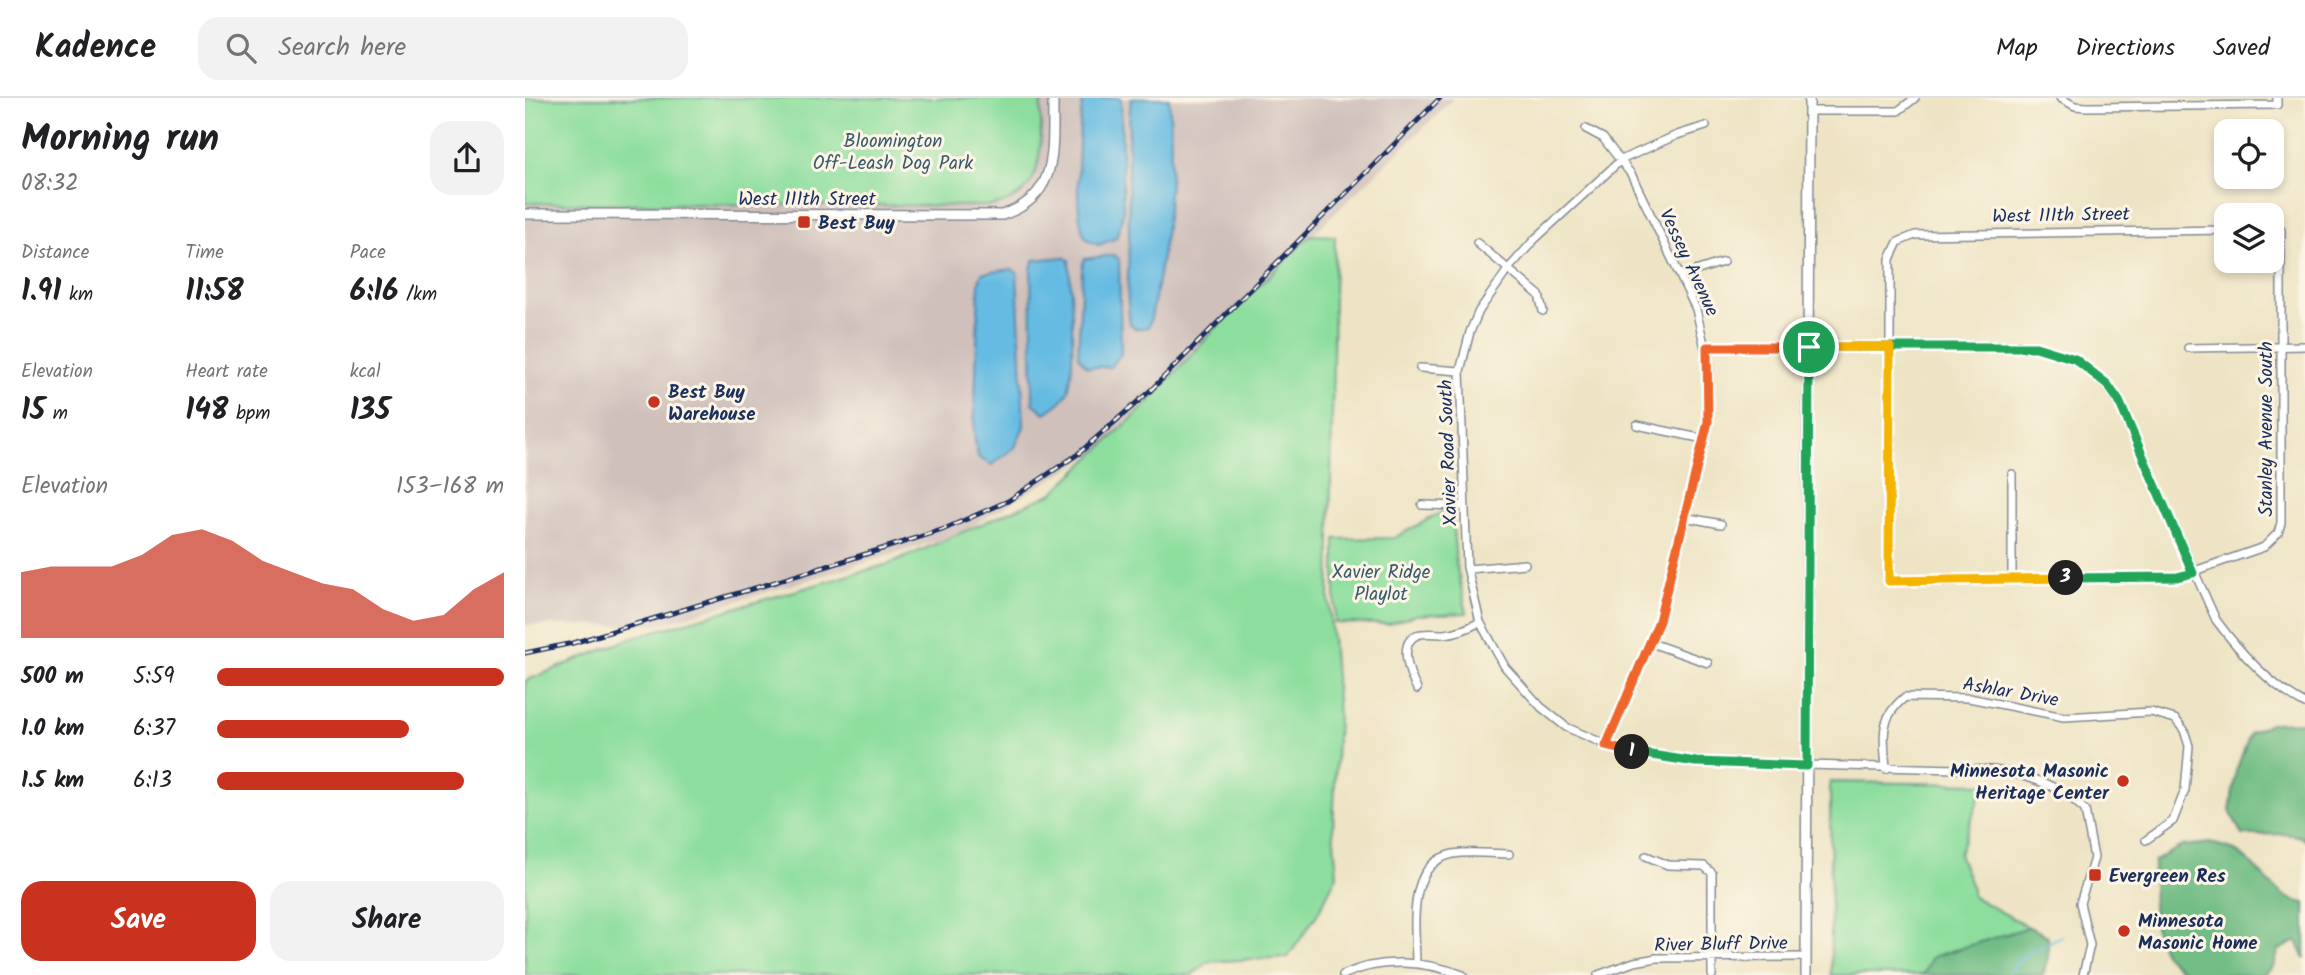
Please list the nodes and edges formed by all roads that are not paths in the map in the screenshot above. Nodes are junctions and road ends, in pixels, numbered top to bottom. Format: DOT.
graph roads {
  1 [pos="1053,98"];
  2 [pos="1809,98"];
  3 [pos="1915,98"];
  4 [pos="2060,98"];
  5 [pos="2277,98"];
  6 [pos="1809,111"];
  7 [pos="1706,126"];
  8 [pos="1585,128"];
  9 [pos="1621,160"];
  10 [pos="525,214"];
  11 [pos="2214,230"];
  12 [pos="1477,243"];
  13 [pos="1723,262"];
  14 [pos="1509,268"];
  15 [pos="2281,273"];
  16 [pos="1681,276"];
  17 [pos="1542,311"];
  18 [pos="2281,346"];
  19 [pos="2305,346"];
  20 [pos="1707,347"];
  21 [pos="1809,347"];
  22 [pos="1890,347"];
  23 [pos="2188,348"];
  24 [pos="1420,368"];
  25 [pos="1460,371"];
  26 [pos="1637,425"];
  27 [pos="1703,439"];
  28 [pos="2012,474"];
  29 [pos="1422,505"];
  30 [pos="1464,506"];
  31 [pos="1684,517"];
  32 [pos="1721,524"];
  33 [pos="1525,564"];
  34 [pos="1468,569"];
  35 [pos="2193,573"];
  36 [pos="2012,579"];
  37 [pos="1480,622"];
  38 [pos="1651,643"];
  39 [pos="1708,663"];
  40 [pos="1417,689"];
  41 [pos="2305,704"];
  42 [pos="1606,746"];
  43 [pos="1807,766"];
  44 [pos="1886,769"];
  45 [pos="2146,840"];
  46 [pos="1509,854"];
  47 [pos="1646,856"];
  48 [pos="1712,957"];
  49 [pos="1806,957"];
  50 [pos="1416,964"];
  51 [pos="1343,975"];
  52 [pos="1464,975"];
  53 [pos="1598,975"];
  54 [pos="1712,975"];
  55 [pos="1806,975"];
  56 [pos="2083,975"];
  1 -- 10 [label="street, West 111th Street"];
  2 -- 6 [label="street"];
  3 -- 6 [label="street"];
  4 -- 5 [label="street"];
  6 -- 21 [label="street"];
  7 -- 9 [label="street"];
  8 -- 9 [label="street, Vessey Avenue"];
  9 -- 14 [label="street, Xavier Road South"];
  9 -- 16 [label="street, Vessey Avenue"];
  11 -- 22 [label="street, West 111th Street"];
  12 -- 14 [label="street"];
  13 -- 16 [label="street"];
  14 -- 17 [label="street"];
  14 -- 25 [label="street, Xavier Road South"];
  15 -- 18 [label="street, Stanley Avenue South"];
  16 -- 20 [label="street, Vessey Avenue"];
  18 -- 19 [label="street"];
  18 -- 23 [label="street"];
  18 -- 35 [label="street, Stanley Avenue South"];
  20 -- 21 [label="street"];
  20 -- 27 [label="street, Vessey Avenue"];
  21 -- 22 [label="street"];
  21 -- 43 [label="street"];
  22 -- 35 [label="street"];
  22 -- 36 [label="street, Stanley Avenue South"];
  24 -- 25 [label="street"];
  25 -- 30 [label="street, Xavier Road South"];
  26 -- 27 [label="street"];
  27 -- 31 [label="street, Vessey Avenue"];
  28 -- 36 [label="street"];
  29 -- 30 [label="street"];
  30 -- 34 [label="street, Xavier Road South"];
  31 -- 32 [label="street"];
  31 -- 38 [label="street, Vessey Avenue"];
  33 -- 34 [label="street"];
  34 -- 37 [label="street, Xavier Road South"];
  35 -- 36 [label="street, Stanley Avenue South"];
  35 -- 41 [label="street"];
  37 -- 40 [label="street"];
  37 -- 42 [label="street, Xavier Road South"];
  38 -- 39 [label="street"];
  38 -- 42 [label="street, Vessey Avenue"];
  42 -- 43 [label="street, Xavier Road South"];
  43 -- 44 [label="street, Xavier Road South"];
  43 -- 49 [label="street"];
  44 -- 45 [label="street, Ashlar Drive"];
  44 -- 56 [label="street, Xavier Road South"];
  46 -- 50 [label="street"];
  47 -- 48 [label="street"];
  48 -- 49 [label="street, River Bluff Drive"];
  48 -- 53 [label="street, River Bluff Drive"];
  48 -- 54 [label="street"];
  49 -- 55 [label="street"];
  50 -- 51 [label="street"];
  50 -- 52 [label="street"];
}
